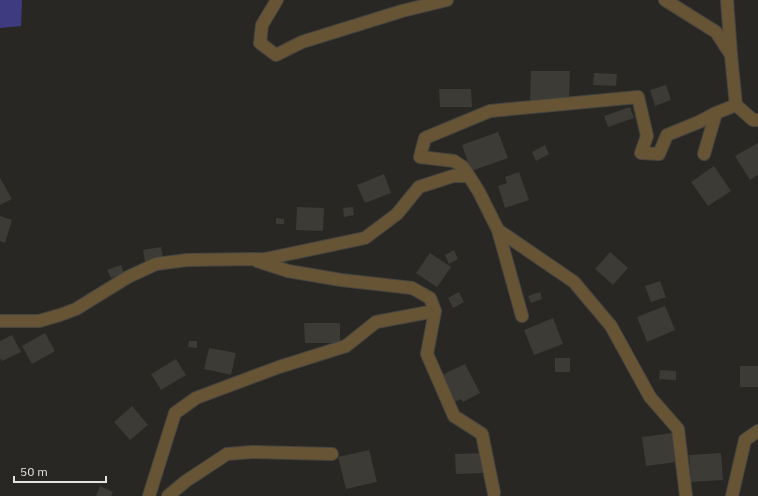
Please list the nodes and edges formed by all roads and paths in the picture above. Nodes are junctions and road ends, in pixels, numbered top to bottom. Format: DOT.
graph roads {
  1 [pos="277,0"];
  2 [pos="447,0"];
  3 [pos="665,0"];
  4 [pos="727,0"];
  5 [pos="731,55"];
  6 [pos="736,105"];
  7 [pos="716,113"];
  8 [pos="758,120"];
  9 [pos="704,154"];
  10 [pos="469,176"];
  11 [pos="498,230"];
  12 [pos="248,259"];
  13 [pos="435,311"];
  14 [pos="522,316"];
  15 [pos="0,321"];
  16 [pos="758,431"];
  17 [pos="332,454"];
  18 [pos="494,493"];
  19 [pos="149,496"];
  20 [pos="168,496"];
  21 [pos="686,496"];
  22 [pos="732,496"];
  1 -- 2 [label="street"];
  3 -- 5 [label="street"];
  4 -- 5 [label="street"];
  5 -- 6 [label="street"];
  6 -- 7 [label="street"];
  6 -- 8 [label="street"];
  7 -- 9 [label="street"];
  7 -- 10 [label="street"];
  10 -- 11 [label="street"];
  10 -- 12 [label="street"];
  11 -- 14 [label="street"];
  11 -- 21 [label="street"];
  12 -- 13 [label="street"];
  12 -- 15 [label="street"];
  13 -- 18 [label="street"];
  13 -- 19 [label="street"];
  16 -- 22 [label="street"];
  17 -- 20 [label="street"];
}
